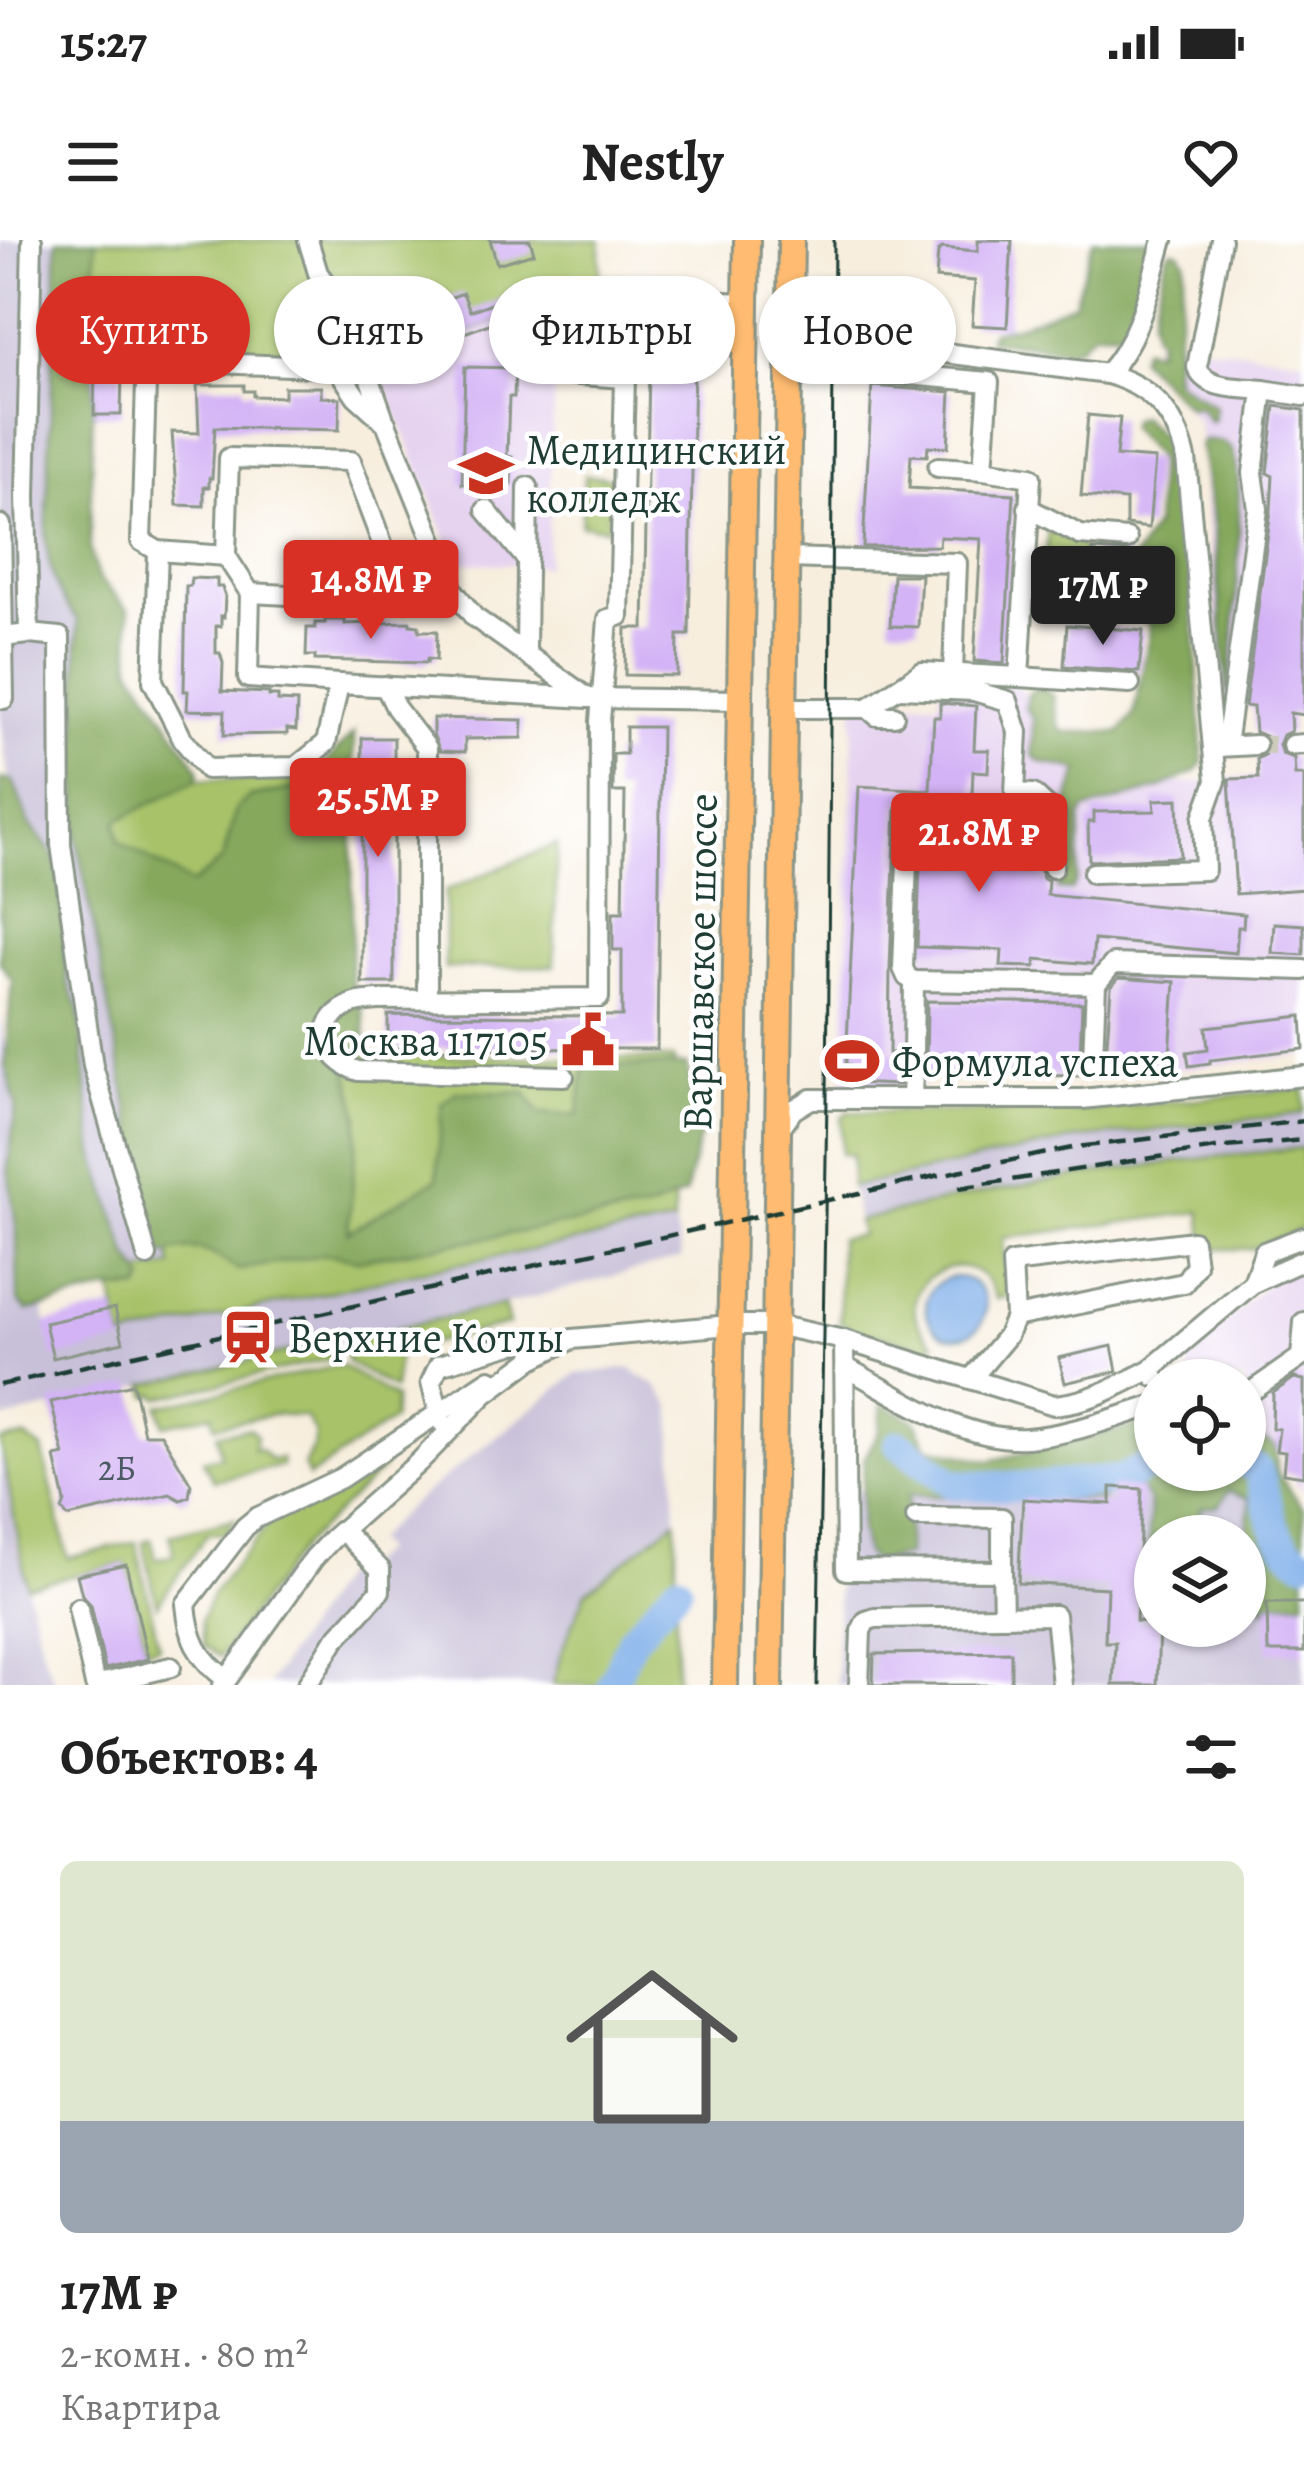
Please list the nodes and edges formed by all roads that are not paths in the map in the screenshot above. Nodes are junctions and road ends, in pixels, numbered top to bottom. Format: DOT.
graph roads {
  1 [pos="32,240"];
  2 [pos="308,240"];
  3 [pos="747,240"];
  4 [pos="790,240"];
  5 [pos="1163,240"];
  6 [pos="1221,240"];
  7 [pos="790,276"];
  8 [pos="747,302"];
  9 [pos="956,356"];
  10 [pos="1107,374"];
  11 [pos="956,379"];
  12 [pos="789,384"];
  13 [pos="1264,390"];
  14 [pos="1304,396"];
  15 [pos="386,422"];
  16 [pos="938,467"];
  17 [pos="983,470"];
  18 [pos="528,487"];
  19 [pos="1028,508"];
  20 [pos="486,510"];
  21 [pos="2,525"];
  22 [pos="1127,539"];
  23 [pos="158,551"];
  24 [pos="226,556"];
  25 [pos="786,558"];
  26 [pos="527,560"];
  27 [pos="453,590"];
  28 [pos="250,593"];
  29 [pos="433,598"];
  30 [pos="29,634"];
  31 [pos="2,637"];
  32 [pos="526,650"];
  33 [pos="953,673"];
  34 [pos="1019,677"];
  35 [pos="339,684"];
  36 [pos="1130,684"];
  37 [pos="385,686"];
  38 [pos="896,688"];
  39 [pos="596,698"];
  40 [pos="4,699"];
  41 [pos="742,700"];
  42 [pos="784,707"];
  43 [pos="868,708"];
  44 [pos="894,716"];
  45 [pos="1256,745"];
  46 [pos="1220,747"];
  47 [pos="909,808"];
  48 [pos="1053,868"];
  49 [pos="1093,873"];
  50 [pos="1304,970"];
  51 [pos="914,981"];
  52 [pos="1096,984"];
  53 [pos="427,998"];
  54 [pos="1093,1059"];
  55 [pos="779,1066"];
  56 [pos="564,1076"];
  57 [pos="1304,1076"];
  58 [pos="811,1099"];
  59 [pos="912,1099"];
  60 [pos="778,1131"];
  61 [pos="1304,1237"];
  62 [pos="147,1256"];
  63 [pos="1304,1260"];
  64 [pos="1253,1283"];
  65 [pos="1016,1317"];
  66 [pos="1304,1322"];
  67 [pos="730,1325"];
  68 [pos="775,1325"];
  69 [pos="572,1339"];
  70 [pos="844,1340"];
  71 [pos="1303,1357"];
  72 [pos="1169,1359"];
  73 [pos="844,1366"];
  74 [pos="511,1374"];
  75 [pos="971,1378"];
  76 [pos="1134,1382"];
  77 [pos="1266,1382"];
  78 [pos="1134,1412"];
  79 [pos="438,1413"];
  80 [pos="445,1437"];
  81 [pos="916,1517"];
  82 [pos="342,1530"];
  83 [pos="1002,1571"];
  84 [pos="78,1608"];
  85 [pos="1004,1616"];
  86 [pos="200,1658"];
  87 [pos="171,1667"];
  88 [pos="225,1682"];
  89 [pos="96,1685"];
  90 [pos="157,1685"];
  91 [pos="307,1685"];
  92 [pos="725,1685"];
  93 [pos="770,1685"];
  94 [pos="859,1685"];
  95 [pos="1062,1685"];
  1 -- 30 [label="street"];
  2 -- 15 [label="street"];
  3 -- 8 [label="main road, Варшавское шоссе"];
  4 -- 7 [label="main road, Варшавское шоссе"];
  5 -- 10 [label="street"];
  6 -- 13 [label="street"];
  8 -- 39 [label="street"];
  8 -- 41 [label="main road, Варшавское шоссе"];
  9 -- 10 [label="street"];
  10 -- 46 [label="street"];
  11 -- 17 [label="street"];
  12 -- 25 [label="main road, Варшавское шоссе"];
  13 -- 14 [label="street"];
  13 -- 46 [label="street"];
  15 -- 23 [label="street"];
  15 -- 27 [label="street"];
  16 -- 17 [label="street"];
  17 -- 19 [label="street"];
  18 -- 26 [label="street"];
  19 -- 22 [label="street"];
  19 -- 34 [label="street"];
  20 -- 26 [label="street"];
  21 -- 31 [label="street"];
  23 -- 24 [label="street"];
  23 -- 35 [label="street"];
  24 -- 28 [label="street"];
  24 -- 28 [label="street"];
  25 -- 33 [label="street"];
  25 -- 42 [label="main road, Варшавское шоссе"];
  26 -- 32 [label="street"];
  27 -- 29 [label="street"];
  27 -- 32 [label="street"];
  28 -- 35 [label="street"];
  30 -- 31 [label="street"];
  30 -- 62 [label="street"];
  31 -- 40 [label="street"];
  32 -- 39 [label="street"];
  33 -- 34 [label="street"];
  33 -- 38 [label="street"];
  34 -- 36 [label="street"];
  35 -- 37 [label="street"];
  37 -- 39 [label="street"];
  37 -- 53 [label="street"];
  38 -- 43 [label="street"];
  38 -- 48 [label="street"];
  39 -- 41 [label="street"];
  39 -- 53 [label="street"];
  41 -- 67 [label="main road, Варшавское шоссе"];
  42 -- 43 [label="street"];
  42 -- 55 [label="main road, Варшавское шоссе"];
  43 -- 44 [label="street"];
  45 -- 46 [label="street"];
  46 -- 49 [label="street"];
  47 -- 51 [label="street"];
  50 -- 52 [label="street"];
  51 -- 52 [label="street"];
  51 -- 59 [label="street"];
  52 -- 54 [label="street"];
  53 -- 56 [label="street"];
  55 -- 58 [label="street"];
  55 -- 60 [label="main road, Варшавское шоссе"];
  57 -- 59 [label="street"];
  58 -- 59 [label="street"];
  58 -- 60 [label="street"];
  60 -- 68 [label="main road, Варшавское шоссе"];
  61 -- 64 [label="street"];
  63 -- 64 [label="street"];
  64 -- 72 [label="street"];
  65 -- 65 [label="street"];
  65 -- 75 [label="street"];
  66 -- 71 [label="street"];
  67 -- 68 [label="street"];
  67 -- 69 [label="street"];
  67 -- 92 [label="main road, Варшавское шоссе"];
  68 -- 70 [label="street"];
  68 -- 93 [label="main road, Варшавское шоссе"];
  69 -- 74 [label="street"];
  69 -- 79 [label="street"];
  70 -- 73 [label="street"];
  70 -- 75 [label="street"];
  71 -- 77 [label="street"];
  73 -- 78 [label="street"];
  73 -- 83 [label="street"];
  74 -- 79 [label="street"];
  74 -- 80 [label="street"];
  75 -- 76 [label="street"];
  79 -- 80 [label="street"];
  79 -- 86 [label="street"];
  80 -- 82 [label="street"];
  81 -- 83 [label="street"];
  82 -- 88 [label="street"];
  82 -- 91 [label="street"];
  83 -- 85 [label="street"];
  84 -- 89 [label="street"];
  85 -- 94 [label="street"];
  85 -- 95 [label="street"];
  86 -- 87 [label="street"];
  86 -- 88 [label="street"];
  87 -- 89 [label="street"];
  87 -- 90 [label="street"];
}
